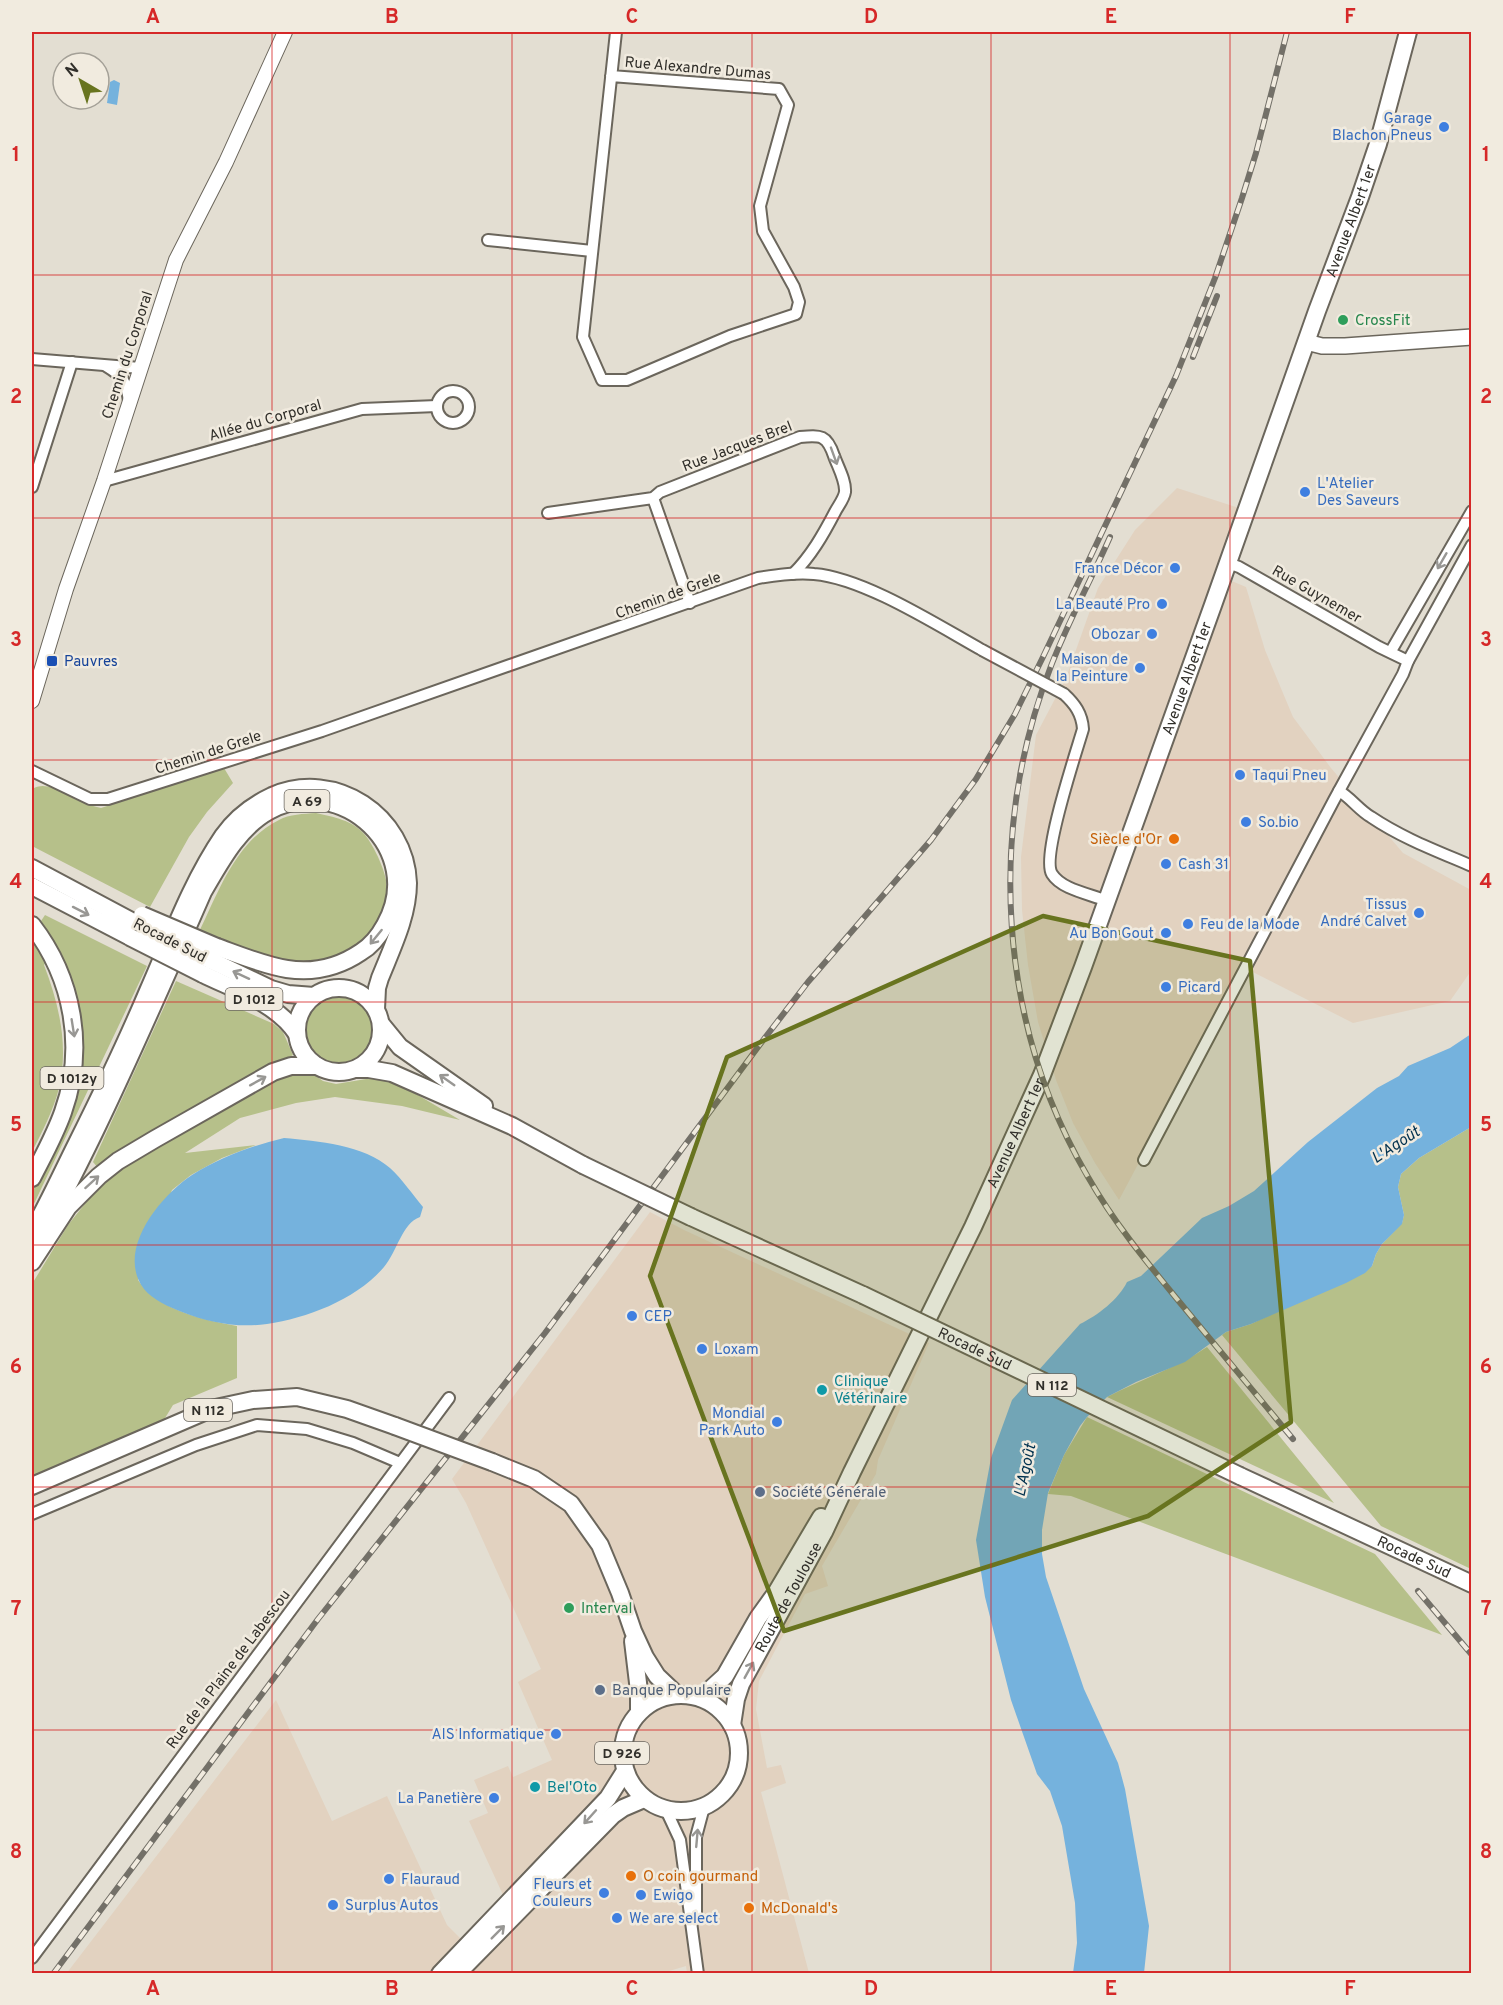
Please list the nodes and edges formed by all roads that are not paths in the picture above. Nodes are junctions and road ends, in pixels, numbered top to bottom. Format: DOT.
graph roads {
  1 [pos="285,32"];
  2 [pos="616,32"];
  3 [pos="1408,32"];
  4 [pos="611,76"];
  5 [pos="488,240"];
  6 [pos="592,251"];
  7 [pos="1472,337"];
  8 [pos="1306,342"];
  9 [pos="32,359"];
  10 [pos="72,362"];
  11 [pos="104,365"];
  12 [pos="140,368"];
  13 [pos="129,403"];
  14 [pos="437,406"];
  15 [pos="104,481"];
  16 [pos="32,487"];
  17 [pos="653,498"];
  18 [pos="1472,511"];
  19 [pos="548,513"];
  20 [pos="1472,545"];
  21 [pos="1228,563"];
  22 [pos="793,574"];
  23 [pos="690,603"];
  24 [pos="1391,651"];
  25 [pos="1408,661"];
  26 [pos="32,701"];
  27 [pos="32,771"];
  28 [pos="1339,791"];
  29 [pos="1472,866"];
  30 [pos="34,875"];
  31 [pos="1107,901"];
  32 [pos="32,925"];
  33 [pos="210,960"];
  34 [pos="314,996"];
  35 [pos="376,1009"];
  36 [pos="382,1025"];
  37 [pos="297,1034"];
  38 [pos="317,1066"];
  39 [pos="356,1069"];
  40 [pos="512,1126"];
  41 [pos="1144,1160"];
  42 [pos="32,1178"];
  43 [pos="32,1232"];
  44 [pos="32,1248"];
  45 [pos="32,1262"];
  46 [pos="931,1310"];
  47 [pos="449,1398"];
  48 [pos="400,1463"];
  49 [pos="852,1472"];
  50 [pos="32,1486"];
  51 [pos="32,1514"];
  52 [pos="1472,1584"];
  53 [pos="633,1631"];
  54 [pos="677,1695"];
  55 [pos="701,1698"];
  56 [pos="639,1712"];
  57 [pos="732,1725"];
  58 [pos="625,1771"];
  59 [pos="644,1799"];
  60 [pos="704,1807"];
  61 [pos="666,1810"];
  62 [pos="32,1958"];
  63 [pos="696,1959"];
  64 [pos="440,1974"];
  65 [pos="457,1974"];
  66 [pos="698,1974"];
  1 -- 12 [label="street, Chemin du Corporal"];
  2 -- 4 [label="street, Rue Alexandre Dumas"];
  3 -- 8 [label="main road, Avenue Albert 1er"];
  4 -- 6 [label="street, Rue Alexandre Dumas"];
  4 -- 6 [label="street, Rue Alexandre Dumas"];
  5 -- 6 [label="street"];
  7 -- 8 [label="main road"];
  8 -- 21 [label="main road, Avenue Albert 1er"];
  9 -- 10 [label="street"];
  10 -- 11 [label="street"];
  10 -- 16 [label="street"];
  11 -- 12 [label="street"];
  11 -- 13 [label="street"];
  12 -- 13 [label="street, Chemin du Corporal"];
  13 -- 15 [label="street, Chemin du Corporal"];
  14 -- 15 [label="street, Allée du Corporal"];
  15 -- 26 [label="street, Chemin du Corporal"];
  17 -- 19 [label="street, Rue Jacques Brel"];
  17 -- 22 [label="street, Rue Jacques Brel, one-way"];
  17 -- 23 [label="street"];
  18 -- 24 [label="street, one-way"];
  20 -- 25 [label="street"];
  21 -- 24 [label="street, Rue Guynemer"];
  21 -- 31 [label="main road, Avenue Albert 1er"];
  22 -- 23 [label="street, Chemin de Grele"];
  22 -- 31 [label="street, Chemin de Grele, bridge"];
  23 -- 27 [label="street, Chemin de Grele"];
  24 -- 25 [label="street, Rue Guynemer"];
  25 -- 28 [label="street"];
  28 -- 29 [label="street"];
  28 -- 41 [label="street"];
  30 -- 33 [label="main road, Rocade Sud / D 1012, bridge"];
  31 -- 46 [label="main road, Avenue Albert 1er"];
  32 -- 42 [label="main road, D 1012y, one-way"];
  34 -- 33 [label="main road, Rocade Sud / D 1012, one-way"];
  33 -- 37 [label="main road, Rocade Sud / D 1012"];
  44 -- 33 [label="main road, A 69, one-way"];
  34 -- 35 [label="main road"];
  34 -- 37 [label="main road"];
  35 -- 36 [label="main road"];
  35 -- 43 [label="main road, A 69"];
  36 -- 39 [label="main road"];
  40 -- 36 [label="main road, Rocade Sud, one-way"];
  37 -- 38 [label="main road"];
  38 -- 39 [label="main road"];
  45 -- 38 [label="main road, one-way"];
  39 -- 40 [label="main road, Rocade Sud"];
  40 -- 52 [label="main road, Rocade Sud / N 112, bridge"];
  46 -- 49 [label="main road, Route de Toulouse"];
  47 -- 48 [label="street, Rue de la Plaine de Labescou"];
  48 -- 51 [label="street"];
  48 -- 62 [label="street, Rue de la Plaine de Labescou"];
  49 -- 55 [label="main road, Route de Toulouse"];
  57 -- 49 [label="main road, Route de Toulouse, one-way"];
  50 -- 53 [label="main road, N 112, bridge"];
  53 -- 54 [label="main road, N 112"];
  53 -- 56 [label="main road, N 112"];
  54 -- 55 [label="main road, D 926"];
  54 -- 56 [label="main road, D 926"];
  55 -- 57 [label="main road"];
  56 -- 58 [label="main road, D 926"];
  57 -- 60 [label="main road"];
  58 -- 59 [label="main road, D 926"];
  58 -- 64 [label="main road, D 926, one-way"];
  59 -- 61 [label="main road, D 926"];
  65 -- 59 [label="main road, one-way"];
  60 -- 61 [label="main road, D 926"];
  63 -- 60 [label="street, one-way"];
  61 -- 63 [label="street"];
  63 -- 66 [label="street"];
}
